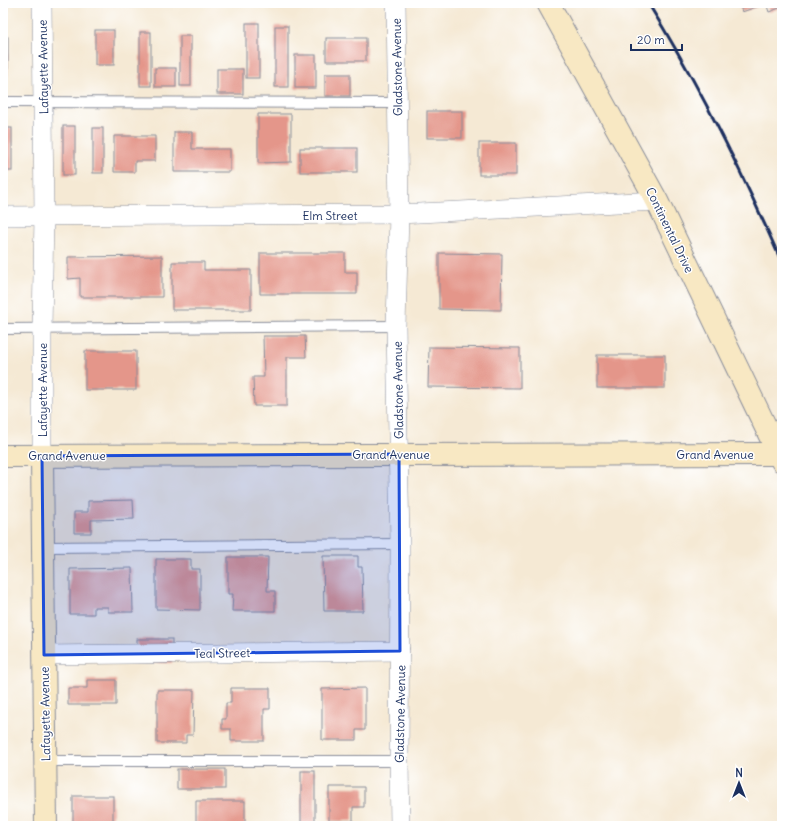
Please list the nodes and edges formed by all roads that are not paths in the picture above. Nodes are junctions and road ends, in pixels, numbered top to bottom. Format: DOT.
graph roads {
  1 [pos="42,3"];
  2 [pos="396,3"];
  3 [pos="548,3"];
  4 [pos="3,102"];
  5 [pos="43,102"];
  6 [pos="397,103"];
  7 [pos="657,201"];
  8 [pos="399,214"];
  9 [pos="3,216"];
  10 [pos="44,216"];
  11 [pos="396,326"];
  12 [pos="3,329"];
  13 [pos="42,329"];
  14 [pos="399,454"];
  15 [pos="3,456"];
  16 [pos="42,456"];
  17 [pos="780,457"];
  18 [pos="400,544"];
  19 [pos="43,547"];
  20 [pos="400,651"];
  21 [pos="44,655"];
  22 [pos="46,761"];
  23 [pos="399,761"];
  24 [pos="46,826"];
  25 [pos="400,826"];
  1 -- 5 [label="street, Lafayette Avenue"];
  2 -- 6 [label="street, Gladstone Avenue"];
  3 -- 7 [label="main road, Continental Drive"];
  4 -- 5 [label="lane"];
  5 -- 6 [label="lane"];
  5 -- 10 [label="street, Lafayette Avenue"];
  6 -- 8 [label="street, Gladstone Avenue"];
  7 -- 8 [label="street, Elm Street"];
  7 -- 17 [label="main road, Continental Drive"];
  8 -- 10 [label="street, Elm Street"];
  8 -- 11 [label="street, Gladstone Avenue"];
  9 -- 10 [label="street, Elm Street"];
  10 -- 13 [label="street, Lafayette Avenue"];
  11 -- 13 [label="lane"];
  11 -- 14 [label="street, Gladstone Avenue"];
  12 -- 13 [label="lane"];
  13 -- 16 [label="street, Lafayette Avenue"];
  14 -- 16 [label="main road, Grand Avenue"];
  14 -- 17 [label="main road, Grand Avenue"];
  14 -- 18 [label="street, Gladstone Avenue"];
  15 -- 16 [label="main road, Grand Avenue"];
  16 -- 19 [label="main road, Lafayette Avenue"];
  18 -- 19 [label="lane"];
  18 -- 20 [label="street, Gladstone Avenue"];
  19 -- 21 [label="main road, Lafayette Avenue"];
  20 -- 21 [label="street, Teal Street"];
  20 -- 23 [label="street, Gladstone Avenue"];
  21 -- 22 [label="main road, Lafayette Avenue"];
  22 -- 23 [label="lane"];
  22 -- 24 [label="main road, Lafayette Avenue"];
  23 -- 25 [label="street, Gladstone Avenue"];
}
